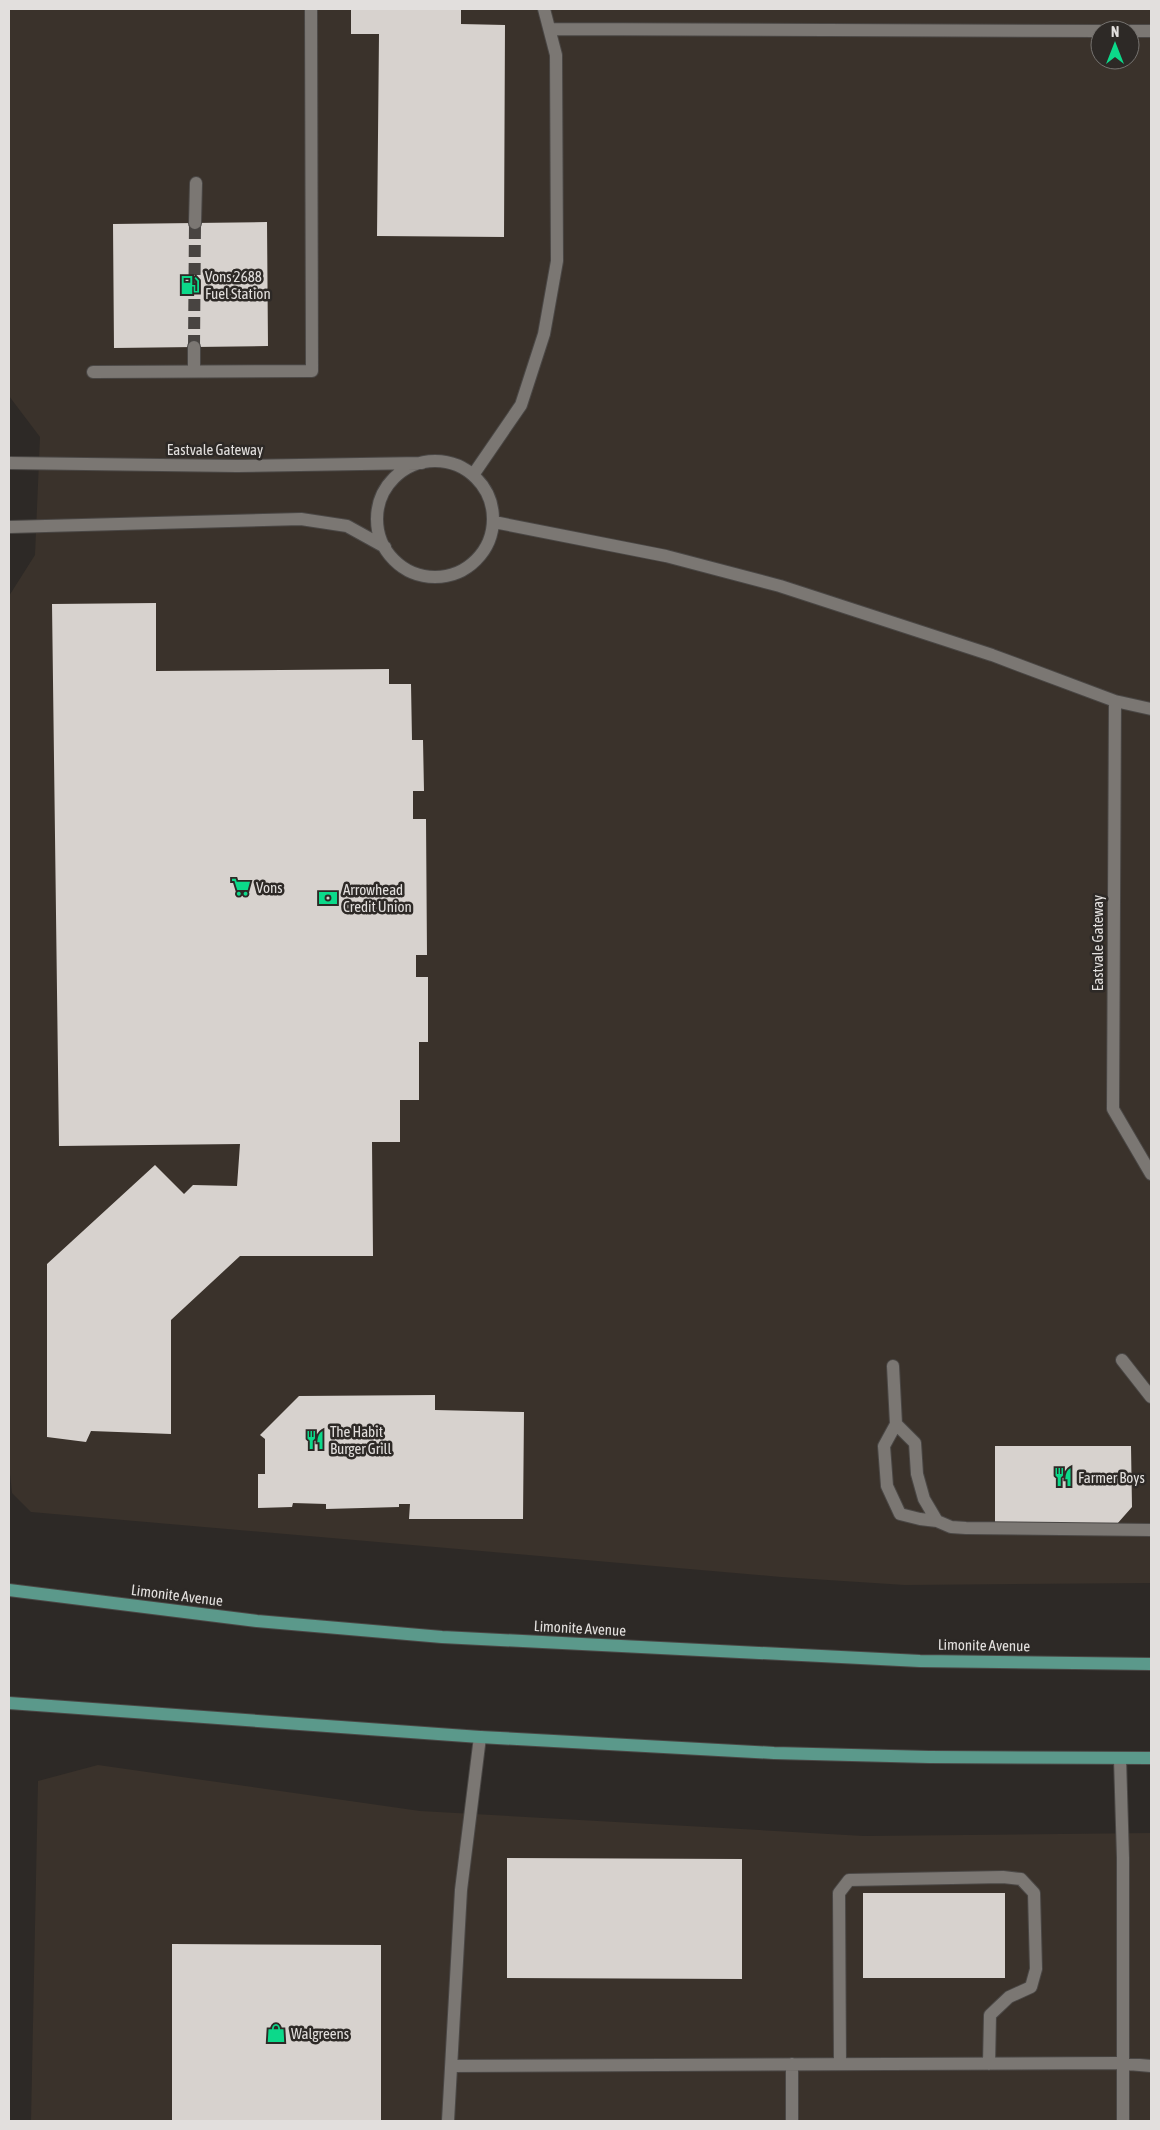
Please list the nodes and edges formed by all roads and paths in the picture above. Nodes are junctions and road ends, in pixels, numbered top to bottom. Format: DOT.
graph roads {
  1 [pos="311,9"];
  2 [pos="544,9"];
  3 [pos="550,30"];
  4 [pos="1090,31"];
  5 [pos="196,183"];
  6 [pos="195,223"];
  7 [pos="194,347"];
  8 [pos="94,372"];
  9 [pos="194,372"];
  10 [pos="9,463"];
  11 [pos="422,463"];
  12 [pos="473,475"];
  13 [pos="494,522"];
  14 [pos="9,527"];
  15 [pos="385,547"];
  16 [pos="1115,701"];
  17 [pos="1151,709"];
  18 [pos="1151,1174"];
  19 [pos="1122,1360"];
  20 [pos="893,1366"];
  21 [pos="1151,1397"];
  22 [pos="896,1424"];
  23 [pos="937,1521"];
  24 [pos="1151,1530"];
  25 [pos="9,1590"];
  26 [pos="1151,1664"];
  27 [pos="9,1703"];
  28 [pos="480,1737"];
  29 [pos="1151,1758"];
  30 [pos="1120,1759"];
  31 [pos="792,2064"];
  32 [pos="840,2064"];
  33 [pos="989,2064"];
  34 [pos="1124,2064"];
  35 [pos="451,2066"];
  36 [pos="1151,2066"];
  37 [pos="448,2121"];
  38 [pos="792,2121"];
  39 [pos="1123,2121"];
  1 -- 9 [label="lane"];
  2 -- 3 [label="lane"];
  3 -- 4 [label="lane"];
  3 -- 12 [label="lane"];
  5 -- 6 [label="lane"];
  7 -- 9 [label="lane"];
  8 -- 9 [label="lane"];
  10 -- 11 [label="lane, Eastvale Gateway"];
  11 -- 12 [label="lane"];
  11 -- 15 [label="lane"];
  12 -- 13 [label="lane"];
  13 -- 15 [label="lane"];
  13 -- 16 [label="lane"];
  14 -- 15 [label="lane"];
  16 -- 17 [label="lane"];
  16 -- 18 [label="lane, Eastvale Gateway"];
  19 -- 21 [label="lane"];
  20 -- 22 [label="lane"];
  22 -- 23 [label="lane"];
  22 -- 23 [label="lane"];
  23 -- 24 [label="lane"];
  25 -- 26 [label="main road, Limonite Avenue"];
  27 -- 28 [label="main road"];
  28 -- 30 [label="main road"];
  28 -- 35 [label="lane"];
  29 -- 30 [label="main road"];
  30 -- 34 [label="lane"];
  31 -- 32 [label="lane"];
  31 -- 35 [label="lane"];
  31 -- 38 [label="lane"];
  32 -- 33 [label="lane"];
  32 -- 33 [label="lane"];
  33 -- 34 [label="lane"];
  34 -- 36 [label="lane"];
  34 -- 39 [label="lane"];
  35 -- 37 [label="lane"];
}
